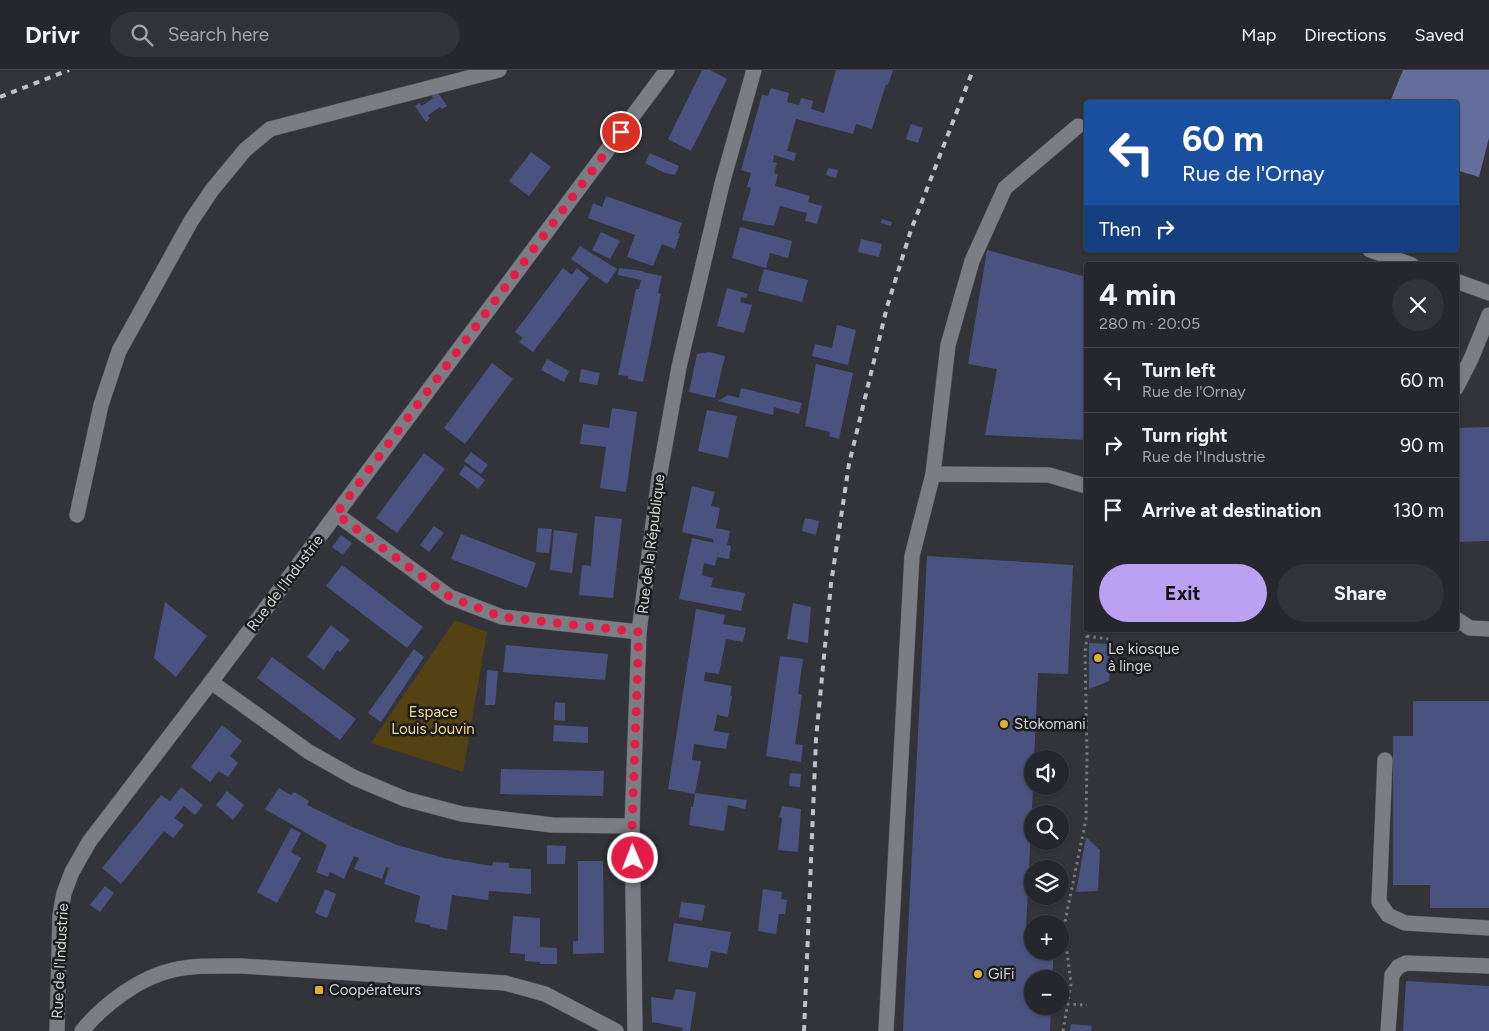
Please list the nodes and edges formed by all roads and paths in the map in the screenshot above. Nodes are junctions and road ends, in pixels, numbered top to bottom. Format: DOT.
graph roads {
  1 [pos="499,70"];
  2 [pos="668,70"];
  3 [pos="754,70"];
  4 [pos="1078,126"];
  5 [pos="1376,252"];
  6 [pos="1404,262"];
  7 [pos="1459,282"];
  8 [pos="1489,293"];
  9 [pos="1489,315"];
  10 [pos="1459,383"];
  11 [pos="933,474"];
  12 [pos="1084,485"];
  13 [pos="336,514"];
  14 [pos="77,515"];
  15 [pos="1459,622"];
  16 [pos="1489,629"];
  17 [pos="639,632"];
  18 [pos="1088,632"];
  19 [pos="1087,636"];
  20 [pos="1108,639"];
  21 [pos="211,682"];
  22 [pos="1385,760"];
  23 [pos="632,826"];
  24 [pos="1489,928"];
  25 [pos="1489,966"];
  26 [pos="1069,994"];
  27 [pos="1069,1004"];
  28 [pos="1087,1005"];
  29 [pos="1065,1015"];
  30 [pos="57,1031"];
  31 [pos="82,1031"];
  32 [pos="616,1031"];
  33 [pos="634,1031"];
  34 [pos="886,1031"];
  35 [pos="1063,1031"];
  36 [pos="1388,1031"];
  1 -- 14 [label="street"];
  2 -- 13 [label="street, Rue de l'Industrie"];
  3 -- 17 [label="street, Rue de la République"];
  4 -- 11 [label="street"];
  5 -- 6 [label="street"];
  7 -- 8 [label="street"];
  9 -- 10 [label="street"];
  11 -- 12 [label="street"];
  11 -- 34 [label="street"];
  13 -- 17 [label="street"];
  13 -- 21 [label="street, Rue de l'Industrie"];
  15 -- 16 [label="street"];
  17 -- 23 [label="street, Rue de la République"];
  18 -- 19 [label="path"];
  19 -- 20 [label="path"];
  19 -- 26 [label="path"];
  21 -- 23 [label="street"];
  21 -- 30 [label="street, Rue de l'Industrie"];
  22 -- 24 [label="street"];
  23 -- 33 [label="street, Rue de la République"];
  25 -- 36 [label="street"];
  27 -- 28 [label="path"];
  29 -- 35 [label="path"];
  31 -- 32 [label="street"];
}
